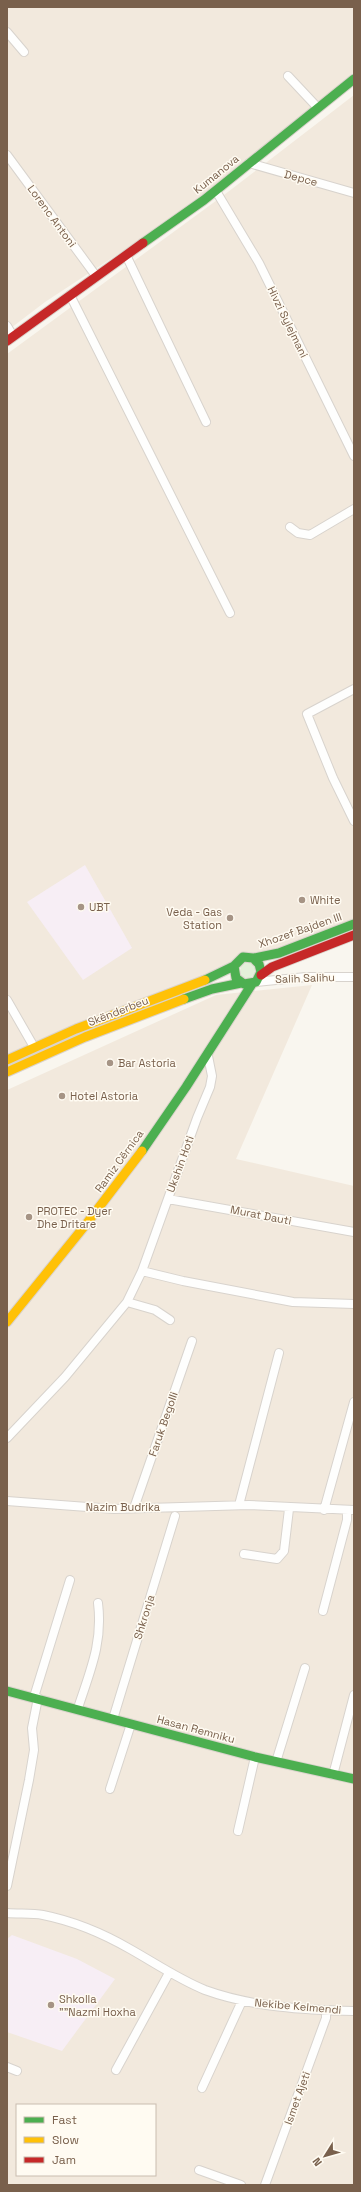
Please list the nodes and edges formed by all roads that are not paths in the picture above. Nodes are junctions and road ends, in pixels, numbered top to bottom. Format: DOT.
graph roads {
  1 [pos="7,32"];
  2 [pos="24,52"];
  3 [pos="288,76"];
  4 [pos="354,79"];
  5 [pos="318,108"];
  6 [pos="7,155"];
  7 [pos="249,164"];
  8 [pos="216,190"];
  9 [pos="354,192"];
  10 [pos="126,255"];
  11 [pos="96,276"];
  12 [pos="70,295"];
  13 [pos="7,326"];
  14 [pos="10,339"];
  15 [pos="206,422"];
  16 [pos="354,456"];
  17 [pos="354,509"];
  18 [pos="290,527"];
  19 [pos="230,614"];
  20 [pos="354,689"];
  21 [pos="354,821"];
  22 [pos="354,924"];
  23 [pos="354,935"];
  24 [pos="254,958"];
  25 [pos="234,970"];
  26 [pos="354,977"];
  27 [pos="257,980"];
  28 [pos="235,985"];
  29 [pos="7,1000"];
  30 [pos="239,1005"];
  31 [pos="34,1047"];
  32 [pos="208,1056"];
  33 [pos="7,1060"];
  34 [pos="7,1072"];
  35 [pos="168,1199"];
  36 [pos="354,1232"];
  37 [pos="142,1271"];
  38 [pos="127,1302"];
  39 [pos="354,1304"];
  40 [pos="170,1320"];
  41 [pos="7,1322"];
  42 [pos="192,1341"];
  43 [pos="280,1353"];
  44 [pos="354,1402"];
  45 [pos="7,1438"];
  46 [pos="7,1501"];
  47 [pos="239,1506"];
  48 [pos="134,1508"];
  49 [pos="289,1509"];
  50 [pos="324,1510"];
  51 [pos="351,1510"];
  52 [pos="175,1516"];
  53 [pos="244,1554"];
  54 [pos="70,1580"];
  55 [pos="98,1604"];
  56 [pos="323,1612"];
  57 [pos="305,1668"];
  58 [pos="7,1691"];
  59 [pos="354,1695"];
  60 [pos="36,1698"];
  61 [pos="78,1708"];
  62 [pos="113,1719"];
  63 [pos="131,1724"];
  64 [pos="255,1758"];
  65 [pos="276,1762"];
  66 [pos="333,1774"];
  67 [pos="354,1779"];
  68 [pos="110,1789"];
  69 [pos="238,1831"];
  70 [pos="7,1886"];
  71 [pos="7,1913"];
  72 [pos="169,1973"];
  73 [pos="242,2001"];
  74 [pos="326,2010"];
  75 [pos="354,2011"];
  76 [pos="7,2067"];
  77 [pos="116,2070"];
  78 [pos="17,2071"];
  79 [pos="202,2088"];
  80 [pos="199,2170"];
  81 [pos="241,2185"];
  82 [pos="265,2185"];
  1 -- 2 [label="street"];
  3 -- 5 [label="street"];
  4 -- 5 [label="main road, Kumanova"];
  5 -- 7 [label="main road, Kumanova"];
  6 -- 11 [label="street, Lorenc Antoni"];
  7 -- 8 [label="main road, Kumanova"];
  7 -- 9 [label="street, Depce"];
  8 -- 10 [label="main road, Kumanova"];
  8 -- 16 [label="street, Hivzi Sylejmani"];
  10 -- 11 [label="main road, Kumanova"];
  10 -- 15 [label="street"];
  11 -- 12 [label="main road, Kumanova"];
  12 -- 14 [label="main road, Kumanova"];
  12 -- 19 [label="street"];
  13 -- 14 [label="street"];
  17 -- 18 [label="street"];
  20 -- 21 [label="street"];
  22 -- 24 [label="main road, Xhozef Bajden III"];
  23 -- 27 [label="main road, Xhozef Bajden III"];
  24 -- 25 [label="main road, Xhozef Bajden III"];
  24 -- 27 [label="main road"];
  25 -- 28 [label="main road"];
  25 -- 31 [label="main road, Skënderbeu"];
  26 -- 27 [label="street, Salih Salihu"];
  27 -- 28 [label="main road"];
  27 -- 30 [label="main road, Ramiz Cërnica"];
  28 -- 30 [label="main road"];
  28 -- 34 [label="main road, Skënderbeu"];
  29 -- 31 [label="street"];
  30 -- 32 [label="main road, Ramiz Cërnica"];
  31 -- 33 [label="main road, Skënderbeu"];
  32 -- 35 [label="street, Ukshin Hoti"];
  32 -- 41 [label="main road, Ramiz Cërnica"];
  35 -- 36 [label="street, Murat Dauti"];
  35 -- 37 [label="street, Ukshin Hoti"];
  37 -- 38 [label="street, Ukshin Hoti"];
  37 -- 39 [label="street"];
  38 -- 40 [label="street"];
  38 -- 45 [label="street, Ukshin Hoti"];
  42 -- 48 [label="street, Faruk Begolli"];
  43 -- 47 [label="street"];
  44 -- 50 [label="street"];
  46 -- 48 [label="street, Nazim Budrika"];
  47 -- 48 [label="street, Nazim Budrika"];
  47 -- 49 [label="street, Nazim Budrika"];
  49 -- 50 [label="street, Nazim Budrika"];
  49 -- 53 [label="street"];
  50 -- 51 [label="street, Nazim Budrika"];
  51 -- 56 [label="street, Nazim Budrika"];
  52 -- 62 [label="street, Shkronja"];
  54 -- 60 [label="street"];
  55 -- 61 [label="street"];
  57 -- 65 [label="street"];
  58 -- 60 [label="main road, Hasan Remniku"];
  59 -- 66 [label="street"];
  60 -- 61 [label="main road, Hasan Remniku"];
  60 -- 70 [label="street"];
  61 -- 62 [label="main road, Hasan Remniku"];
  62 -- 63 [label="main road, Hasan Remniku"];
  63 -- 64 [label="main road, Hasan Remniku"];
  63 -- 68 [label="street"];
  64 -- 65 [label="main road, Hasan Remniku"];
  64 -- 69 [label="street"];
  65 -- 66 [label="main road, Hasan Remniku"];
  66 -- 67 [label="main road, Hasan Remniku"];
  71 -- 72 [label="street, Nekibe Kelmendi"];
  72 -- 73 [label="street, Nekibe Kelmendi"];
  72 -- 77 [label="street"];
  73 -- 74 [label="street, Nekibe Kelmendi"];
  73 -- 79 [label="street, Nekibe Kelmendi"];
  74 -- 75 [label="street, Nekibe Kelmendi"];
  74 -- 82 [label="street, Ismet Ajeti"];
  76 -- 78 [label="street"];
  80 -- 81 [label="street"];
}
